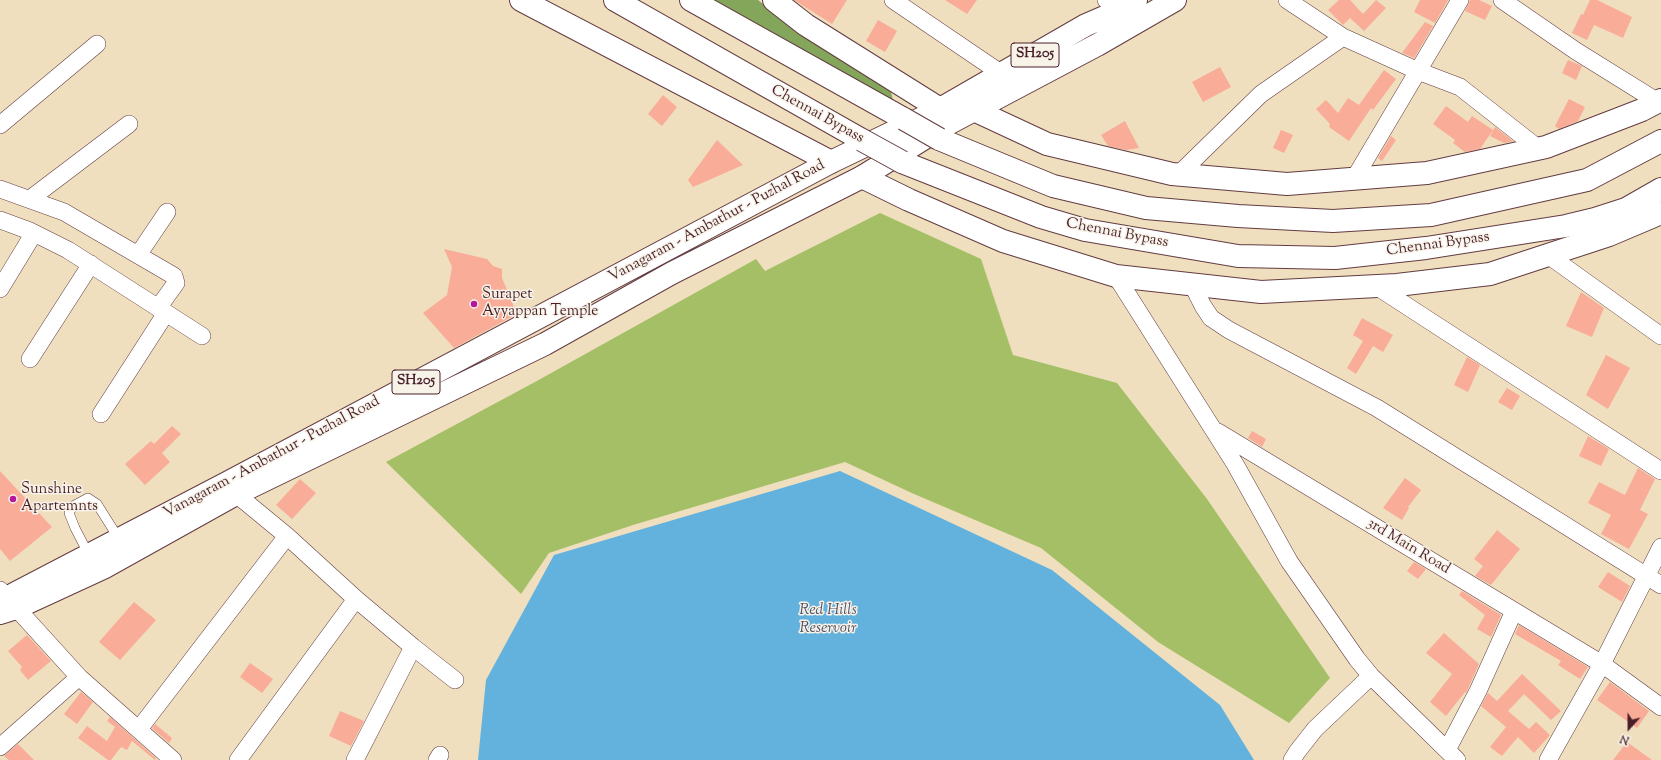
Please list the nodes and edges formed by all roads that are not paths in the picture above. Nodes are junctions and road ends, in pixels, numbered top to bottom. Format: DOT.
graph roads {
  1 [pos="521,0"];
  2 [pos="615,0"];
  3 [pos="690,0"];
  4 [pos="774,0"];
  5 [pos="893,0"];
  6 [pos="1175,0"];
  7 [pos="1287,0"];
  8 [pos="1460,0"];
  9 [pos="1502,0"];
  10 [pos="1121,3"];
  11 [pos="1343,37"];
  12 [pos="97,44"];
  13 [pos="1418,71"];
  14 [pos="1002,74"];
  15 [pos="1660,101"];
  16 [pos="957,106"];
  17 [pos="129,124"];
  18 [pos="0,125"];
  19 [pos="1661,141"];
  20 [pos="1539,149"];
  21 [pos="831,162"];
  22 [pos="1179,174"];
  23 [pos="862,177"];
  24 [pos="1354,179"];
  25 [pos="0,189"];
  26 [pos="1661,189"];
  27 [pos="30,199"];
  28 [pos="167,212"];
  29 [pos="1661,213"];
  30 [pos="0,220"];
  31 [pos="34,234"];
  32 [pos="138,255"];
  33 [pos="1548,255"];
  34 [pos="91,264"];
  35 [pos="1116,276"];
  36 [pos="1192,284"];
  37 [pos="1376,286"];
  38 [pos="0,289"];
  39 [pos="162,311"];
  40 [pos="202,336"];
  41 [pos="1661,336"];
  42 [pos="462,357"];
  43 [pos="30,359"];
  44 [pos="474,379"];
  45 [pos="101,414"];
  46 [pos="1214,430"];
  47 [pos="1661,471"];
  48 [pos="236,494"];
  49 [pos="287,536"];
  50 [pos="135,537"];
  51 [pos="1661,547"];
  52 [pos="89,555"];
  53 [pos="1647,576"];
  54 [pos="1661,585"];
  55 [pos="356,599"];
  56 [pos="4,602"];
  57 [pos="1514,611"];
  58 [pos="413,647"];
  59 [pos="1602,664"];
  60 [pos="1371,676"];
  61 [pos="79,677"];
  62 [pos="455,680"];
  63 [pos="1661,707"];
  64 [pos="139,729"];
  65 [pos="0,747"];
  66 [pos="1451,756"];
  67 [pos="169,759"];
  68 [pos="1549,759"];
  69 [pos="238,760"];
  70 [pos="355,760"];
  71 [pos="1292,760"];
  1 -- 21 [label="main road"];
  2 -- 26 [label="main road, Chennai Bypass, bridge"];
  3 -- 19 [label="main road, Chennai Bypass, bridge"];
  4 -- 16 [label="main road"];
  5 -- 14 [label="street"];
  6 -- 16 [label="main road"];
  7 -- 11 [label="street"];
  8 -- 13 [label="street"];
  9 -- 15 [label="street"];
  10 -- 14 [label="main road, Vanagaram - Ambathur - Puzhal Road / SH205"];
  11 -- 13 [label="street"];
  11 -- 22 [label="street"];
  12 -- 18 [label="street"];
  13 -- 20 [label="street"];
  13 -- 24 [label="street"];
  14 -- 16 [label="main road, Vanagaram - Ambathur - Puzhal Road / SH205"];
  15 -- 20 [label="main road"];
  16 -- 21 [label="main road, Vanagaram - Ambathur - Puzhal Road / SH205"];
  16 -- 22 [label="main road"];
  16 -- 23 [label="main road"];
  17 -- 27 [label="street"];
  20 -- 24 [label="main road"];
  21 -- 42 [label="main road, Vanagaram - Ambathur - Puzhal Road / SH205"];
  22 -- 24 [label="main road"];
  23 -- 35 [label="main road"];
  23 -- 44 [label="main road"];
  25 -- 27 [label="street"];
  27 -- 32 [label="street"];
  28 -- 32 [label="street"];
  29 -- 33 [label="main road"];
  30 -- 31 [label="street"];
  31 -- 34 [label="street"];
  31 -- 38 [label="street"];
  32 -- 39 [label="street"];
  33 -- 37 [label="main road"];
  33 -- 41 [label="street"];
  34 -- 39 [label="street"];
  34 -- 43 [label="street"];
  35 -- 36 [label="main road"];
  35 -- 46 [label="street"];
  36 -- 37 [label="main road"];
  36 -- 53 [label="street"];
  37 -- 47 [label="street"];
  39 -- 40 [label="street"];
  39 -- 45 [label="street"];
  42 -- 44 [label="main road"];
  42 -- 50 [label="main road, Vanagaram - Ambathur - Puzhal Road / SH205"];
  44 -- 48 [label="main road"];
  46 -- 57 [label="street, 3rd Main Road"];
  46 -- 60 [label="street"];
  48 -- 49 [label="street"];
  48 -- 50 [label="main road"];
  49 -- 55 [label="street"];
  49 -- 64 [label="street"];
  50 -- 52 [label="main road, Vanagaram - Ambathur - Puzhal Road / SH205"];
  50 -- 52 [label="lane"];
  50 -- 56 [label="main road"];
  51 -- 53 [label="street"];
  52 -- 56 [label="main road, Vanagaram - Ambathur - Puzhal Road / SH205"];
  53 -- 54 [label="street"];
  53 -- 59 [label="street"];
  55 -- 58 [label="street"];
  55 -- 69 [label="street"];
  56 -- 61 [label="street"];
  57 -- 59 [label="street, 3rd Main Road"];
  57 -- 66 [label="street"];
  58 -- 62 [label="street"];
  58 -- 70 [label="street"];
  59 -- 63 [label="street, 3rd Main Road"];
  59 -- 68 [label="street"];
  60 -- 66 [label="street"];
  60 -- 71 [label="street"];
  61 -- 64 [label="street"];
  61 -- 65 [label="street"];
  64 -- 67 [label="street"];
}
